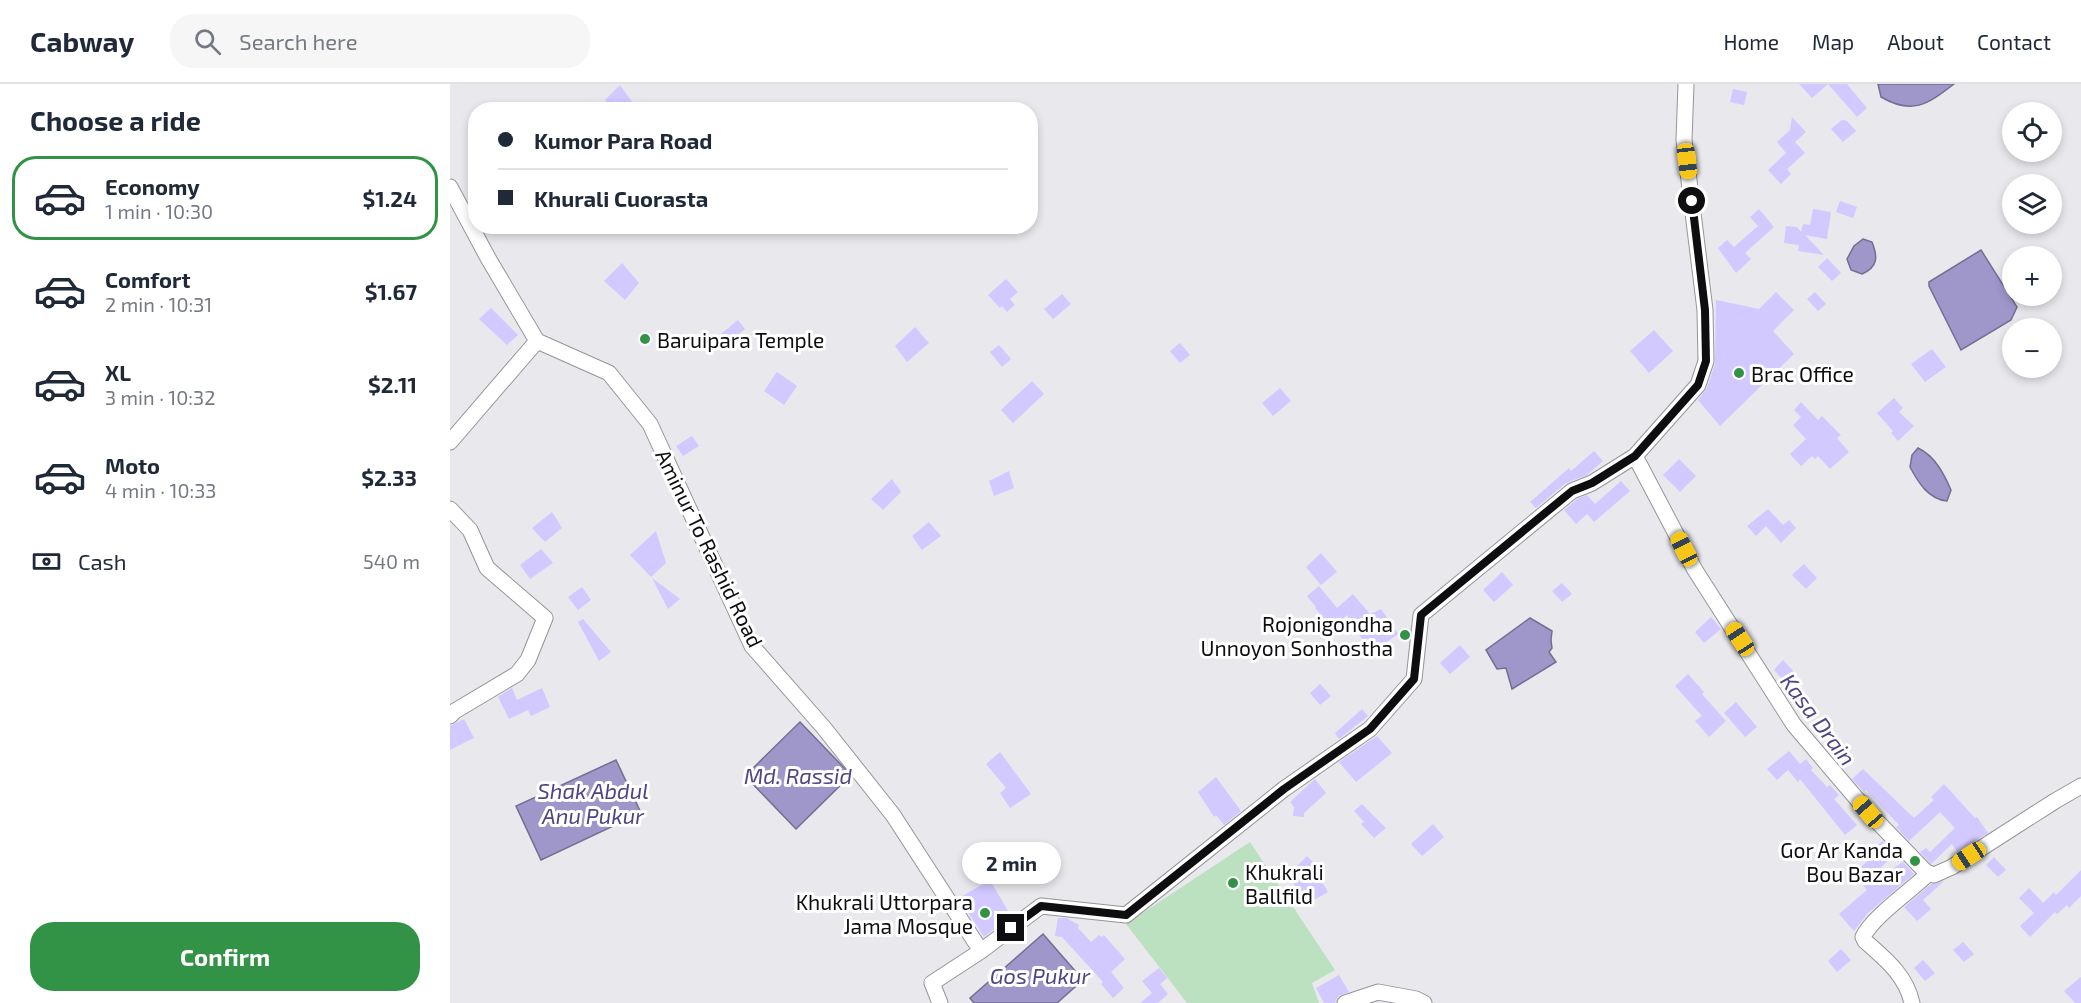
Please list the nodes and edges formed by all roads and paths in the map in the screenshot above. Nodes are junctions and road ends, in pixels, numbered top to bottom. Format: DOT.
graph roads {
  1 [pos="1686,84"];
  2 [pos="450,187"];
  3 [pos="468,219"];
  4 [pos="477,234"];
  5 [pos="537,341"];
  6 [pos="450,442"];
  7 [pos="1635,456"];
  8 [pos="450,509"];
  9 [pos="450,716"];
  10 [pos="2081,786"];
  11 [pos="1929,873"];
  12 [pos="981,951"];
  13 [pos="940,1003"];
  14 [pos="1345,1003"];
  15 [pos="1424,1003"];
  16 [pos="1912,1003"];
  1 -- 7 [label="street"];
  2 -- 3 [label="street"];
  4 -- 5 [label="street"];
  5 -- 6 [label="street"];
  5 -- 12 [label="street, Aminur To Rashid Road"];
  7 -- 11 [label="street"];
  7 -- 12 [label="street"];
  8 -- 9 [label="street"];
  10 -- 11 [label="street"];
  11 -- 16 [label="street"];
  12 -- 13 [label="street"];
  14 -- 15 [label="street"];
}
